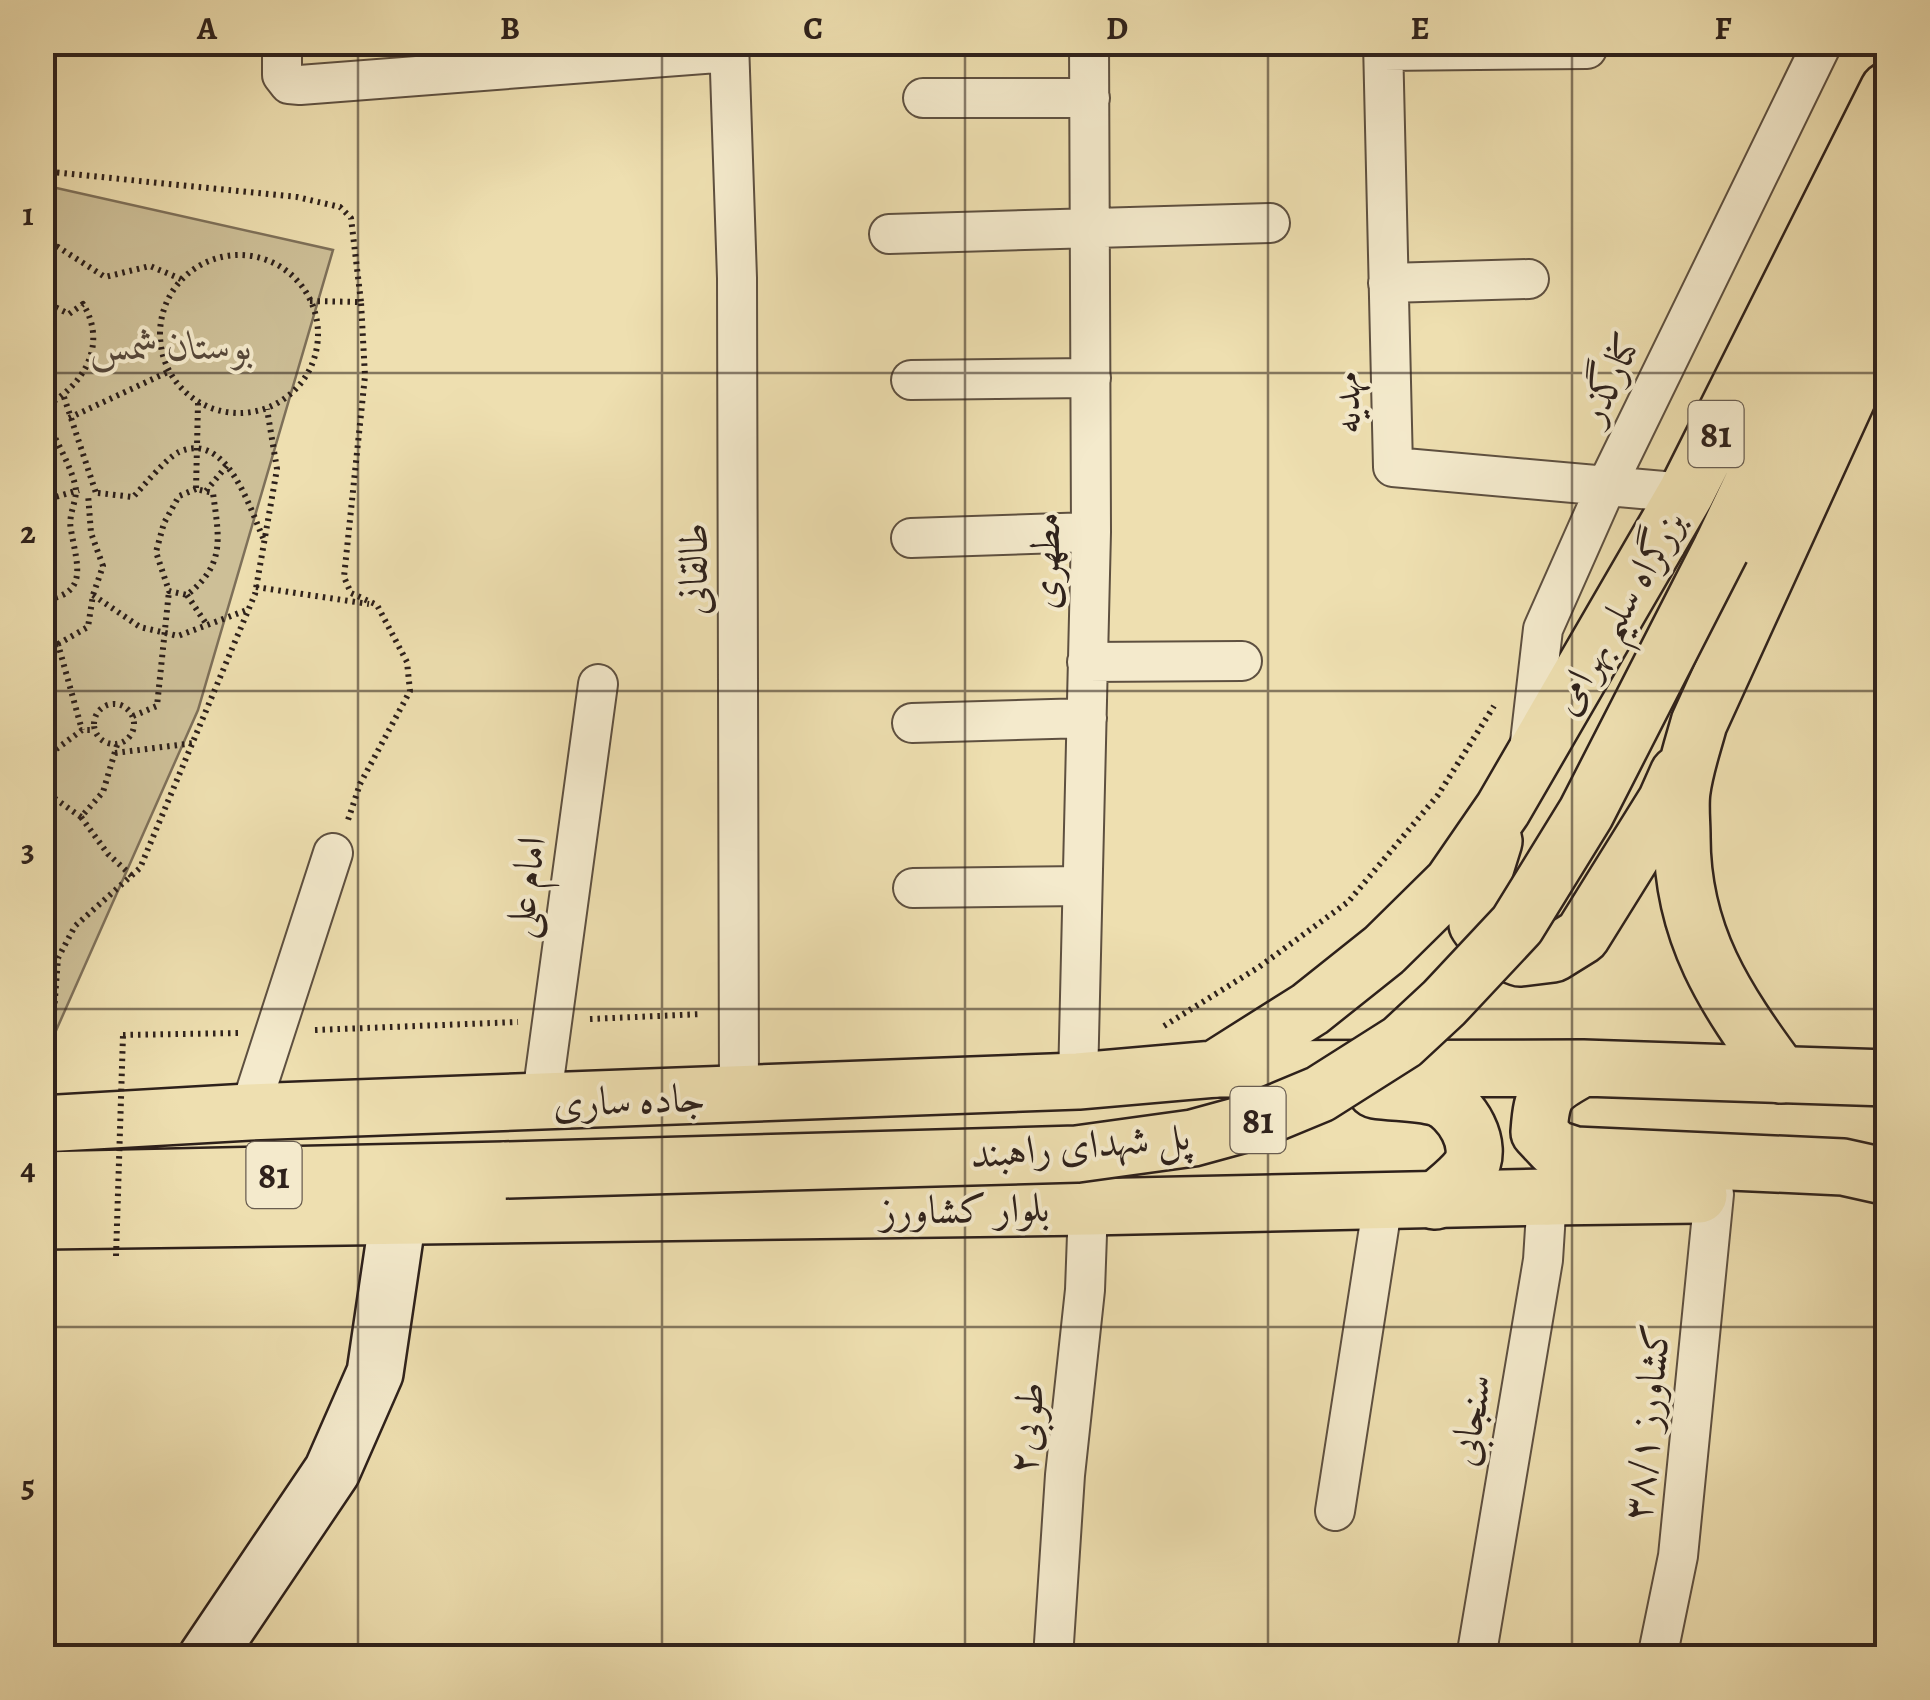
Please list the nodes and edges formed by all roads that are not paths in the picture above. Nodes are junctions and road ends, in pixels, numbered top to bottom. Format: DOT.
graph roads {
  1 [pos="282,42"];
  2 [pos="1089,42"];
  3 [pos="1823,42"];
  4 [pos="730,47"];
  5 [pos="1383,47"];
  6 [pos="1587,49"];
  7 [pos="467,57"];
  8 [pos="1888,90"];
  9 [pos="923,98"];
  10 [pos="1090,98"];
  11 [pos="1888,199"];
  12 [pos="1270,223"];
  13 [pos="1091,230"];
  14 [pos="889,234"];
  15 [pos="1529,279"];
  16 [pos="1388,283"];
  17 [pos="1888,310"];
  18 [pos="1888,362"];
  19 [pos="1091,378"];
  20 [pos="911,380"];
  21 [pos="1606,487"];
  22 [pos="1804,490"];
  23 [pos="1686,493"];
  24 [pos="1091,532"];
  25 [pos="911,538"];
  26 [pos="1242,661"];
  27 [pos="1087,662"];
  28 [pos="598,684"];
  29 [pos="1087,718"];
  30 [pos="1699,723"];
  31 [pos="912,724"];
  32 [pos="1515,789"];
  33 [pos="333,852"];
  34 [pos="1082,886"];
  35 [pos="914,888"];
  36 [pos="1583,1068"];
  37 [pos="1215,1069"];
  38 [pos="1781,1075"];
  39 [pos="1888,1078"];
  40 [pos="1078,1081"];
  41 [pos="739,1095"];
  42 [pos="541,1103"];
  43 [pos="250,1112"];
  44 [pos="44,1124"];
  45 [pos="1888,1177"];
  46 [pos="42,1180"];
  47 [pos="1888,1192"];
  48 [pos="1714,1194"];
  49 [pos="1548,1197"];
  50 [pos="1409,1201"];
  51 [pos="1088,1207"];
  52 [pos="398,1217"];
  53 [pos="42,1222"];
  54 [pos="1334,1511"];
  55 [pos="206,1658"];
  56 [pos="1053,1658"];
  57 [pos="1476,1658"];
  58 [pos="1658,1658"];
  1 -- 7 [label="street"];
  2 -- 10 [label="street, مطهری"];
  3 -- 21 [label="street, کنارگذر"];
  4 -- 7 [label="street"];
  4 -- 41 [label="street, طالقانی"];
  5 -- 6 [label="street"];
  5 -- 16 [label="street, مهدیه"];
  8 -- 23 [label="main road, بزرگراه سلیم بهرامی / 81"];
  9 -- 10 [label="street"];
  10 -- 13 [label="street, مطهری"];
  11 -- 46 [label="main road, پل شهدای راهبند / 81, bridge"];
  12 -- 13 [label="street"];
  13 -- 14 [label="street"];
  13 -- 19 [label="street, مطهری"];
  15 -- 16 [label="street"];
  16 -- 21 [label="street, مهدیه"];
  17 -- 22 [label="main road"];
  18 -- 22 [label="street"];
  19 -- 20 [label="street"];
  19 -- 24 [label="street, مطهری"];
  21 -- 23 [label="street, مهدیه"];
  21 -- 32 [label="street, کنارگذر"];
  22 -- 30 [label="main road"];
  23 -- 32 [label="main road, بزرگراه سلیم بهرامی / 81"];
  24 -- 25 [label="street"];
  24 -- 27 [label="street, مطهری"];
  26 -- 27 [label="street"];
  27 -- 29 [label="street, مطهری"];
  28 -- 42 [label="street, امام علی"];
  29 -- 31 [label="street"];
  29 -- 34 [label="street, مطهری"];
  30 -- 32 [label="main road"];
  30 -- 38 [label="main road"];
  32 -- 37 [label="main road, 81"];
  33 -- 43 [label="street"];
  34 -- 35 [label="street"];
  34 -- 40 [label="street, مطهری"];
  36 -- 37 [label="main road"];
  36 -- 38 [label="main road"];
  36 -- 45 [label="main road"];
  37 -- 40 [label="main road, جاده ساری / 81"];
  37 -- 50 [label="main road"];
  38 -- 39 [label="main road"];
  40 -- 41 [label="main road, جاده ساری / 81"];
  41 -- 42 [label="main road, جاده ساری / 81"];
  42 -- 43 [label="main road, جاده ساری / 81"];
  43 -- 44 [label="main road, جاده ساری / 81"];
  47 -- 48 [label="main road, بلوار کشاورز"];
  48 -- 49 [label="main road, بلوار کشاورز"];
  48 -- 58 [label="street, کشاورز ۳۸/۱"];
  49 -- 50 [label="main road, بلوار کشاورز"];
  49 -- 57 [label="street, سنجابی"];
  50 -- 51 [label="main road, بلوار کشاورز"];
  50 -- 54 [label="street"];
  51 -- 52 [label="main road, بلوار کشاورز"];
  51 -- 56 [label="street, طوبی۲"];
  52 -- 53 [label="main road, بلوار کشاورز"];
  52 -- 55 [label="street"];
}
